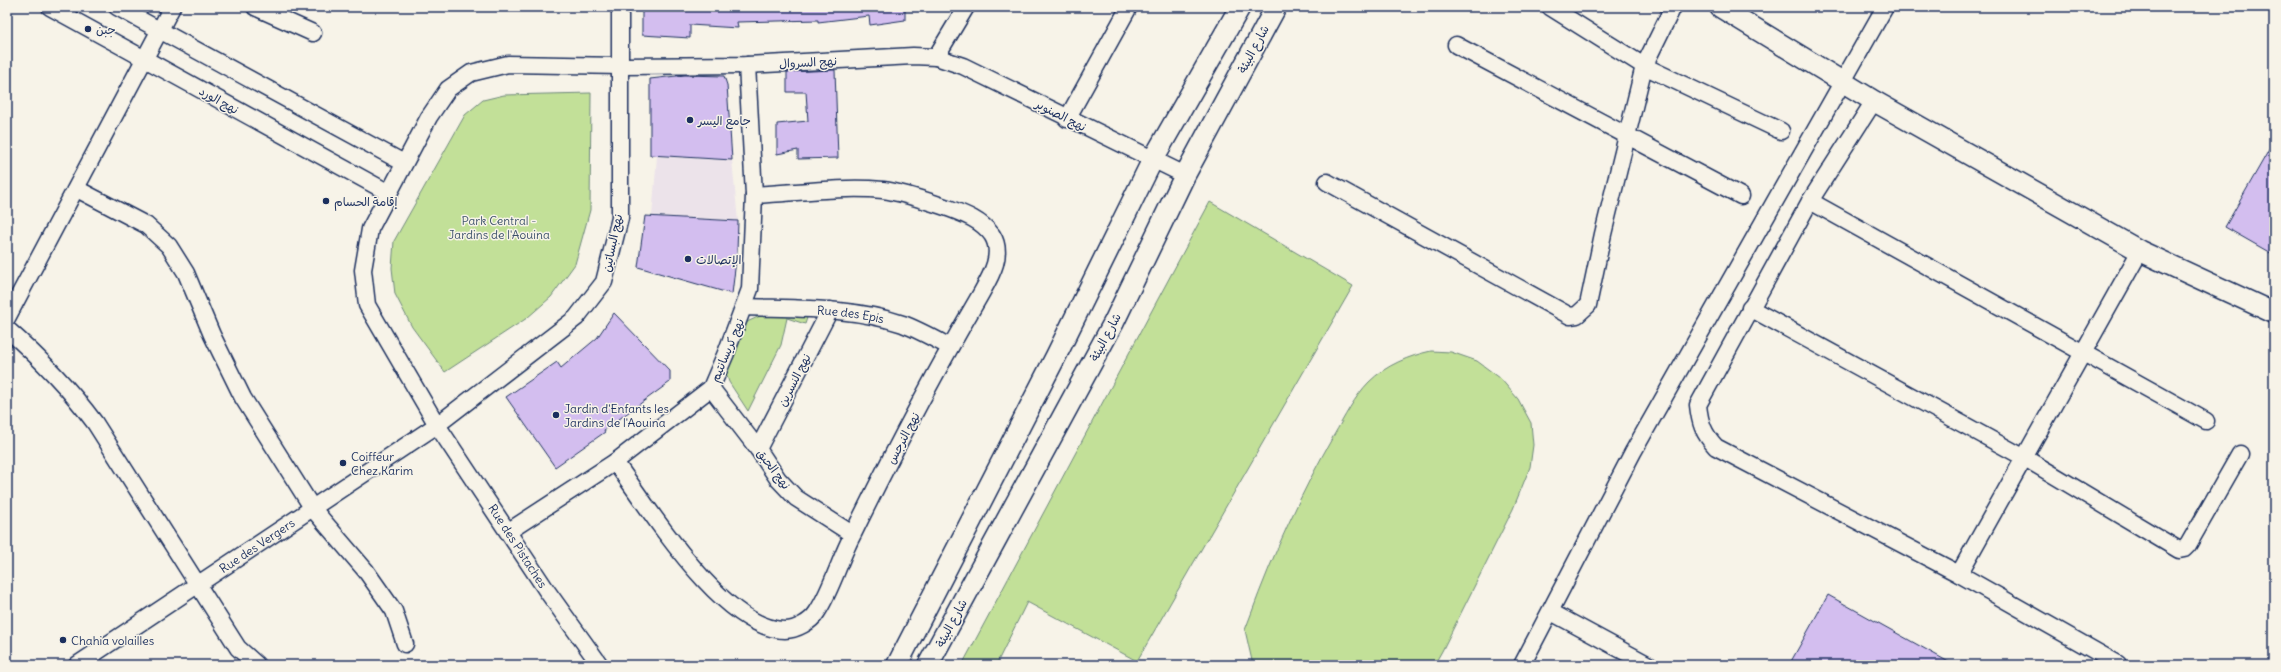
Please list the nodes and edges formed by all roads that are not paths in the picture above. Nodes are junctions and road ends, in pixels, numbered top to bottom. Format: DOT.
graph roads {
  1 [pos="50,7"];
  2 [pos="117,7"];
  3 [pos="172,7"];
  4 [pos="255,7"];
  5 [pos="620,7"];
  6 [pos="966,7"];
  7 [pos="1129,7"];
  8 [pos="1240,7"];
  9 [pos="1276,7"];
  10 [pos="1550,7"];
  11 [pos="1673,7"];
  12 [pos="1720,7"];
  13 [pos="1885,7"];
  14 [pos="160,31"];
  15 [pos="313,33"];
  16 [pos="1456,45"];
  17 [pos="936,57"];
  18 [pos="146,60"];
  19 [pos="747,65"];
  20 [pos="621,66"];
  21 [pos="1644,66"];
  22 [pos="1845,82"];
  23 [pos="1874,101"];
  24 [pos="1067,119"];
  25 [pos="1781,132"];
  26 [pos="1627,134"];
  27 [pos="1152,161"];
  28 [pos="404,163"];
  29 [pos="1185,175"];
  30 [pos="1327,182"];
  31 [pos="77,189"];
  32 [pos="389,193"];
  33 [pos="754,195"];
  34 [pos="1741,196"];
  35 [pos="1810,201"];
  36 [pos="2140,251"];
  37 [pos="744,307"];
  38 [pos="1750,308"];
  39 [pos="830,310"];
  40 [pos="2274,313"];
  41 [pos="7,318"];
  42 [pos="7,329"];
  43 [pos="950,347"];
  44 [pos="2083,354"];
  45 [pos="711,388"];
  46 [pos="2206,422"];
  47 [pos="437,425"];
  48 [pos="758,449"];
  49 [pos="2240,454"];
  50 [pos="2025,458"];
  51 [pos="615,462"];
  52 [pos="313,509"];
  53 [pos="509,531"];
  54 [pos="852,534"];
  55 [pos="1959,574"];
  56 [pos="198,586"];
  57 [pos="1551,612"];
  58 [pos="405,644"];
  59 [pos="2118,664"];
  60 [pos="77,665"];
  61 [pos="257,665"];
  62 [pos="600,665"];
  63 [pos="898,665"];
  64 [pos="928,665"];
  65 [pos="1522,665"];
  66 [pos="1649,665"];
  1 -- 18 [label="street, نهج الورد"];
  2 -- 14 [label="street"];
  3 -- 14 [label="street"];
  4 -- 15 [label="street"];
  5 -- 20 [label="street, نهج البساتين"];
  6 -- 17 [label="street"];
  7 -- 24 [label="street"];
  8 -- 27 [label="street"];
  9 -- 29 [label="street, شارع البيئة"];
  10 -- 21 [label="street"];
  11 -- 21 [label="street"];
  12 -- 22 [label="street"];
  13 -- 22 [label="street"];
  14 -- 18 [label="street"];
  14 -- 28 [label="street"];
  16 -- 26 [label="street"];
  17 -- 19 [label="street, نهج السروال"];
  17 -- 24 [label="street, نهج الصنوبر"];
  18 -- 31 [label="street"];
  18 -- 32 [label="street, نهج الورد"];
  19 -- 20 [label="street, نهج السروال"];
  19 -- 33 [label="street, نهج كريسانتيم"];
  20 -- 28 [label="street, نهج السروال"];
  20 -- 47 [label="street, نهج البساتين"];
  21 -- 25 [label="street"];
  21 -- 26 [label="street"];
  22 -- 23 [label="street"];
  22 -- 57 [label="street"];
  23 -- 35 [label="street"];
  23 -- 36 [label="street"];
  24 -- 27 [label="street, نهج الصنوبر"];
  26 -- 30 [label="street"];
  26 -- 34 [label="street"];
  27 -- 29 [label="street, نهج الصنوبر"];
  27 -- 63 [label="street"];
  28 -- 32 [label="street, Rue des Pistaches"];
  29 -- 64 [label="street, شارع البيئة"];
  31 -- 41 [label="street"];
  31 -- 52 [label="street"];
  32 -- 47 [label="street, Rue des Pistaches"];
  33 -- 37 [label="street, نهج كريسانتيم"];
  33 -- 43 [label="street, نهج النرجس"];
  35 -- 38 [label="street"];
  35 -- 44 [label="street"];
  36 -- 40 [label="street"];
  36 -- 44 [label="street"];
  37 -- 39 [label="street, Rue des Epis"];
  37 -- 45 [label="street, نهج كريسانتيم"];
  38 -- 50 [label="street"];
  38 -- 55 [label="street"];
  39 -- 43 [label="street, Rue des Epis"];
  39 -- 48 [label="street, نهج النسرين"];
  42 -- 56 [label="street"];
  43 -- 54 [label="street, نهج النرجس"];
  44 -- 46 [label="street"];
  44 -- 50 [label="street"];
  45 -- 48 [label="street, نهج الحبق"];
  45 -- 51 [label="street, نهج كريسانتيم"];
  47 -- 52 [label="street, Rue des Vergers"];
  47 -- 53 [label="street, Rue des Pistaches"];
  48 -- 54 [label="street, نهج الحبق"];
  49 -- 50 [label="street"];
  50 -- 55 [label="street"];
  51 -- 53 [label="street, نهج كريسانتيم"];
  51 -- 54 [label="street, نهج النرجس"];
  52 -- 56 [label="street, Rue des Vergers"];
  52 -- 58 [label="street"];
  53 -- 62 [label="street, Rue des Pistaches"];
  55 -- 59 [label="street"];
  56 -- 60 [label="street, Rue des Vergers"];
  56 -- 61 [label="street"];
  57 -- 65 [label="street"];
  57 -- 66 [label="street"];
}
